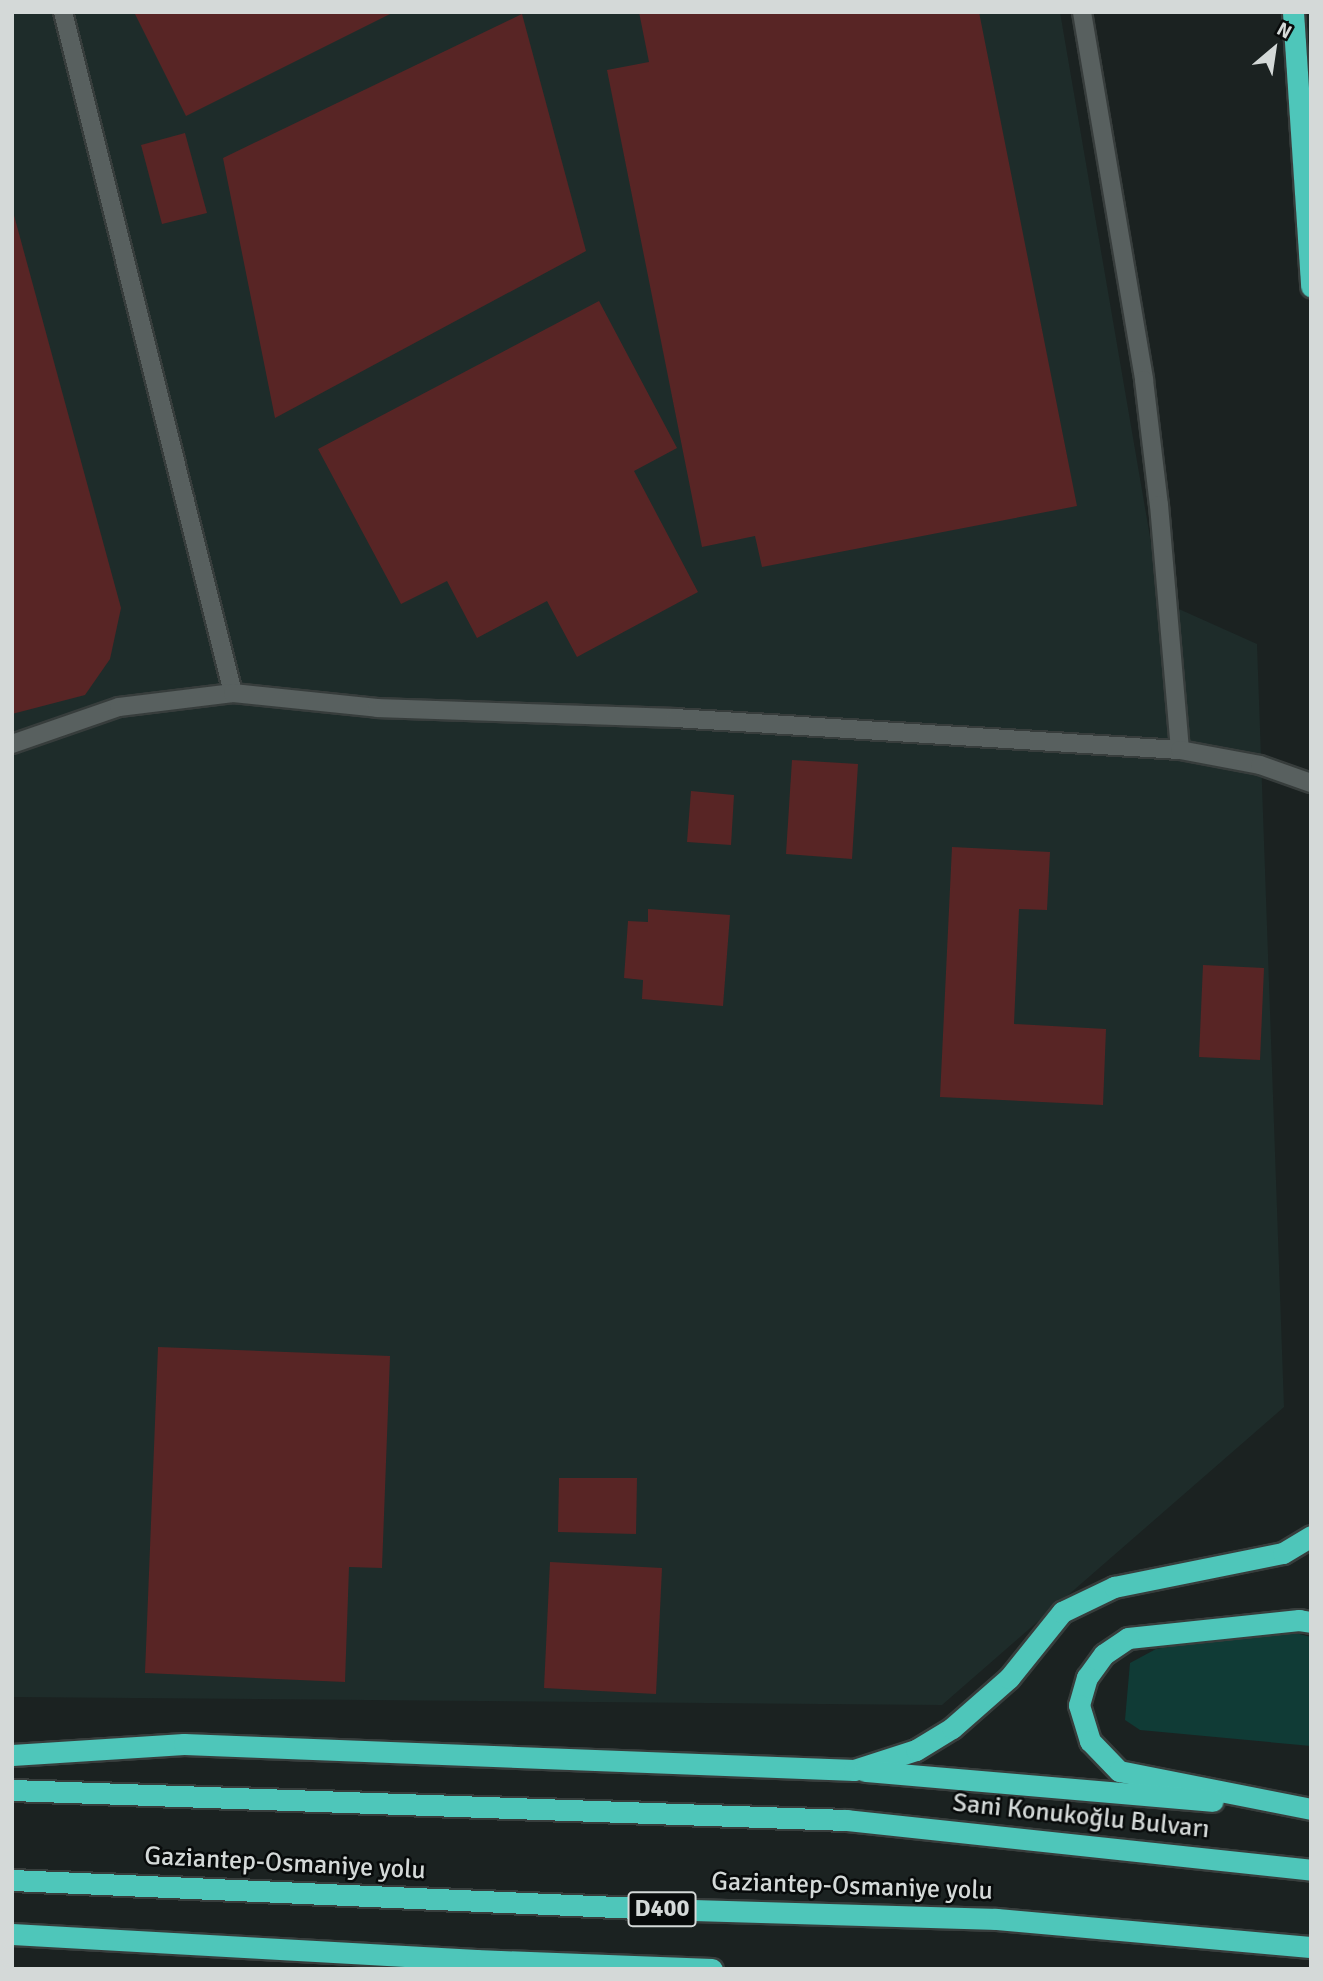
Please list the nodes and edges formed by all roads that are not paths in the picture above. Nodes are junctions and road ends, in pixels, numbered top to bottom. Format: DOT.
graph roads {
  1 [pos="63,12"];
  2 [pos="1082,12"];
  3 [pos="1293,12"];
  4 [pos="1311,286"];
  5 [pos="233,693"];
  6 [pos="12,744"];
  7 [pos="1180,750"];
  8 [pos="1311,783"];
  9 [pos="1311,1536"];
  10 [pos="1311,1622"];
  11 [pos="12,1755"];
  12 [pos="854,1770"];
  13 [pos="12,1790"];
  14 [pos="1308,1809"];
  15 [pos="1311,1870"];
  16 [pos="12,1880"];
  17 [pos="12,1934"];
  18 [pos="1311,1947"];
  19 [pos="712,1969"];
  1 -- 5 [label="street"];
  2 -- 7 [label="street"];
  3 -- 4 [label="highway"];
  5 -- 6 [label="street"];
  5 -- 7 [label="street"];
  7 -- 8 [label="street"];
  9 -- 12 [label="highway"];
  10 -- 14 [label="highway"];
  11 -- 12 [label="highway"];
  12 -- 14 [label="highway"];
  13 -- 15 [label="highway, Sani Konukoğlu Bulvarı"];
  16 -- 18 [label="highway, Gaziantep-Osmaniye yolu / D400"];
  17 -- 19 [label="highway"];
}
